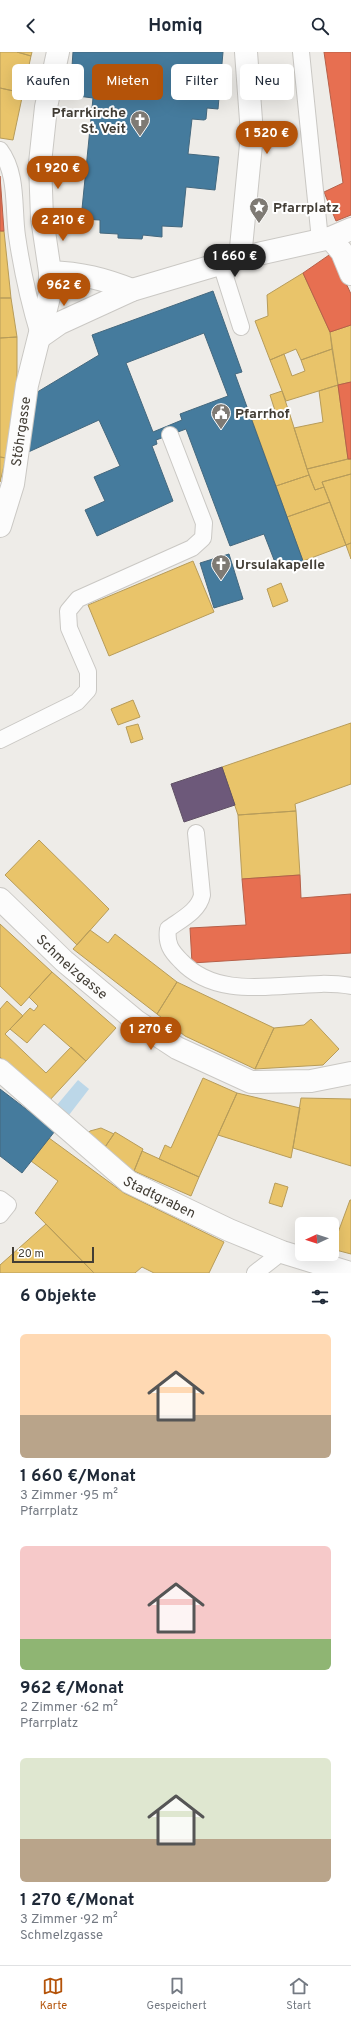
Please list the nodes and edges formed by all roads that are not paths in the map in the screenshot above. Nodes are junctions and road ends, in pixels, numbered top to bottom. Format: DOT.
graph roads {
  1 [pos="58,52"];
  2 [pos="246,52"];
  3 [pos="301,52"];
  4 [pos="3,154"];
  5 [pos="351,229"];
  6 [pos="325,239"];
  7 [pos="230,261"];
  8 [pos="50,272"];
  9 [pos="351,274"];
  10 [pos="132,290"];
  11 [pos="241,327"];
  12 [pos="40,338"];
  13 [pos="170,435"];
  14 [pos="0,526"];
  15 [pos="0,740"];
  16 [pos="196,833"];
  17 [pos="0,898"];
  18 [pos="351,986"];
  19 [pos="0,1070"];
  20 [pos="351,1073"];
  21 [pos="0,1199"];
  22 [pos="0,1215"];
  23 [pos="282,1252"];
  24 [pos="262,1271"];
  25 [pos="350,1273"];
  1 -- 8 [label="street"];
  2 -- 7 [label="street"];
  3 -- 6 [label="lane"];
  4 -- 12 [label="lane"];
  5 -- 6 [label="street"];
  6 -- 7 [label="street"];
  6 -- 9 [label="street"];
  7 -- 10 [label="street"];
  7 -- 11 [label="lane"];
  8 -- 10 [label="street"];
  8 -- 12 [label="street"];
  10 -- 12 [label="street"];
  12 -- 14 [label="street, Stöhrgasse"];
  13 -- 15 [label="lane"];
  16 -- 18 [label="lane"];
  17 -- 20 [label="street, Schmelzgasse"];
  19 -- 23 [label="street, Stadtgraben"];
  21 -- 22 [label="lane"];
  23 -- 24 [label="lane"];
  23 -- 25 [label="street, Stadtgraben"];
}
